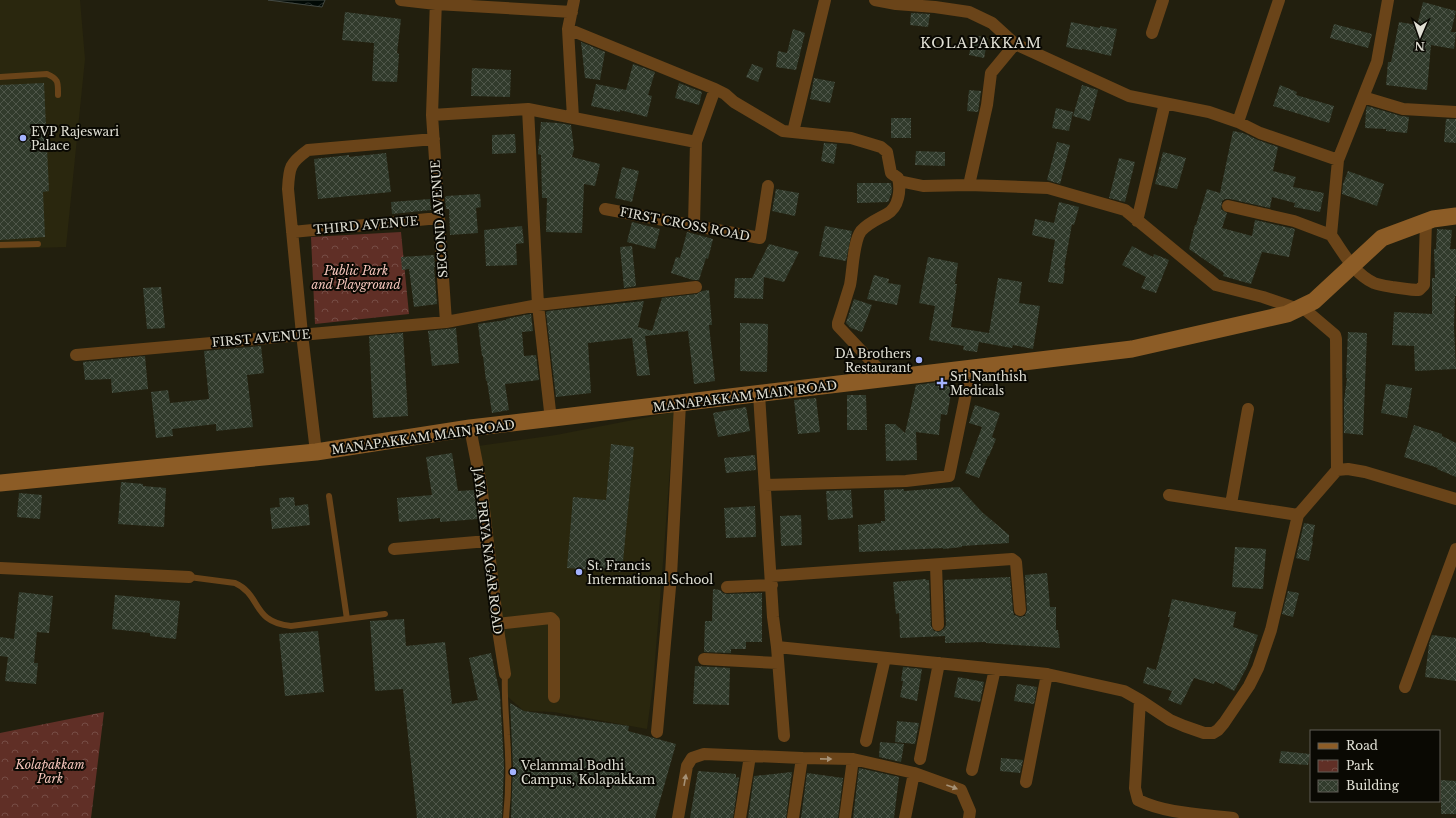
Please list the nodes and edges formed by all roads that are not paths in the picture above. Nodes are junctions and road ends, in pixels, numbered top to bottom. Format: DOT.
graph roads {
  1 [pos="401,0"];
  2 [pos="825,0"];
  3 [pos="874,0"];
  4 [pos="1163,0"];
  5 [pos="1279,0"];
  6 [pos="1388,0"];
  7 [pos="436,2"];
  8 [pos="936,4"];
  9 [pos="573,6"];
  10 [pos="568,29"];
  11 [pos="1152,33"];
  12 [pos="1015,44"];
  13 [pos="0,77"];
  14 [pos="715,89"];
  15 [pos="58,95"];
  16 [pos="1363,97"];
  17 [pos="1165,104"];
  18 [pos="528,109"];
  19 [pos="1456,112"];
  20 [pos="432,116"];
  21 [pos="573,118"];
  22 [pos="1238,122"];
  23 [pos="793,132"];
  24 [pos="434,139"];
  25 [pos="696,142"];
  26 [pos="1338,160"];
  27 [pos="899,181"];
  28 [pos="969,185"];
  29 [pos="768,186"];
  30 [pos="1228,206"];
  31 [pos="605,209"];
  32 [pos="1456,216"];
  33 [pos="439,218"];
  34 [pos="1137,221"];
  35 [pos="1426,221"];
  36 [pos="694,225"];
  37 [pos="292,232"];
  38 [pos="1331,235"];
  39 [pos="38,244"];
  40 [pos="0,245"];
  41 [pos="1353,266"];
  42 [pos="696,287"];
  43 [pos="538,305"];
  44 [pos="1300,308"];
  45 [pos="446,322"];
  46 [pos="302,334"];
  47 [pos="76,355"];
  48 [pos="971,369"];
  49 [pos="888,379"];
  50 [pos="759,394"];
  51 [pos="680,404"];
  52 [pos="1248,409"];
  53 [pos="551,420"];
  54 [pos="470,428"];
  55 [pos="316,452"];
  56 [pos="1337,470"];
  57 [pos="0,482"];
  58 [pos="765,485"];
  59 [pos="1169,495"];
  60 [pos="329,496"];
  61 [pos="1456,499"];
  62 [pos="1231,504"];
  63 [pos="1298,514"];
  64 [pos="488,542"];
  65 [pos="394,549"];
  66 [pos="1456,549"];
  67 [pos="936,565"];
  68 [pos="0,568"];
  69 [pos="189,577"];
  70 [pos="771,581"];
  71 [pos="727,587"];
  72 [pos="1020,610"];
  73 [pos="385,614"];
  74 [pos="346,619"];
  75 [pos="497,624"];
  76 [pos="938,625"];
  77 [pos="777,648"];
  78 [pos="885,658"];
  79 [pos="704,659"];
  80 [pos="778,663"];
  81 [pos="939,663"];
  82 [pos="995,669"];
  83 [pos="505,674"];
  84 [pos="1047,674"];
  85 [pos="1405,687"];
  86 [pos="554,697"];
  87 [pos="1140,700"];
  88 [pos="657,732"];
  89 [pos="784,736"];
  90 [pos="866,740"];
  91 [pos="750,756"];
  92 [pos="802,758"];
  93 [pos="853,759"];
  94 [pos="920,759"];
  95 [pos="972,770"];
  96 [pos="914,773"];
  97 [pos="1026,782"];
  98 [pos="506,818"];
  99 [pos="678,818"];
  100 [pos="740,818"];
  101 [pos="794,818"];
  102 [pos="845,818"];
  103 [pos="905,818"];
  104 [pos="969,818"];
  105 [pos="1233,818"];
  1 -- 7 [label="street"];
  2 -- 23 [label="street"];
  3 -- 8 [label="street"];
  4 -- 11 [label="street"];
  5 -- 22 [label="street"];
  6 -- 16 [label="street"];
  7 -- 9 [label="street"];
  7 -- 20 [label="street, SECOND AVENUE"];
  8 -- 12 [label="street"];
  9 -- 10 [label="street"];
  10 -- 14 [label="street"];
  10 -- 21 [label="street"];
  12 -- 17 [label="street"];
  12 -- 28 [label="street"];
  13 -- 15 [label="lane"];
  14 -- 23 [label="street"];
  14 -- 25 [label="street"];
  16 -- 19 [label="street"];
  16 -- 26 [label="street"];
  17 -- 22 [label="street"];
  17 -- 34 [label="street"];
  18 -- 20 [label="street"];
  18 -- 21 [label="street"];
  18 -- 43 [label="street"];
  20 -- 24 [label="street, SECOND AVENUE"];
  21 -- 25 [label="street"];
  22 -- 26 [label="street"];
  23 -- 27 [label="street"];
  24 -- 33 [label="street, SECOND AVENUE"];
  24 -- 37 [label="street"];
  25 -- 36 [label="street"];
  26 -- 38 [label="street"];
  27 -- 28 [label="street"];
  27 -- 49 [label="street"];
  28 -- 34 [label="street"];
  29 -- 36 [label="street, FIRST CROSS ROAD"];
  30 -- 38 [label="street"];
  31 -- 36 [label="street, FIRST CROSS ROAD"];
  32 -- 35 [label="main road, MANAPAKKAM MAIN ROAD"];
  33 -- 37 [label="street, THIRD AVENUE"];
  33 -- 45 [label="street, SECOND AVENUE"];
  34 -- 44 [label="street"];
  35 -- 41 [label="main road, MANAPAKKAM MAIN ROAD"];
  35 -- 41 [label="street"];
  37 -- 46 [label="street"];
  38 -- 41 [label="street"];
  39 -- 40 [label="lane"];
  41 -- 44 [label="main road, MANAPAKKAM MAIN ROAD"];
  42 -- 43 [label="street, FIRST AVENUE"];
  43 -- 45 [label="street, FIRST AVENUE"];
  43 -- 53 [label="street"];
  44 -- 48 [label="main road, MANAPAKKAM MAIN ROAD"];
  44 -- 56 [label="street"];
  45 -- 46 [label="street, FIRST AVENUE"];
  46 -- 47 [label="street, FIRST AVENUE"];
  46 -- 55 [label="street"];
  48 -- 49 [label="main road, MANAPAKKAM MAIN ROAD"];
  48 -- 58 [label="street"];
  49 -- 50 [label="main road, MANAPAKKAM MAIN ROAD"];
  50 -- 51 [label="main road, MANAPAKKAM MAIN ROAD"];
  50 -- 58 [label="street"];
  51 -- 53 [label="main road, MANAPAKKAM MAIN ROAD"];
  51 -- 88 [label="street"];
  52 -- 62 [label="street"];
  53 -- 54 [label="main road, MANAPAKKAM MAIN ROAD"];
  54 -- 55 [label="main road, MANAPAKKAM MAIN ROAD"];
  54 -- 64 [label="street, JAYA PRIYA NAGAR ROAD"];
  55 -- 57 [label="main road, MANAPAKKAM MAIN ROAD"];
  56 -- 61 [label="street"];
  56 -- 63 [label="street"];
  58 -- 70 [label="street"];
  59 -- 62 [label="street"];
  60 -- 74 [label="lane"];
  62 -- 63 [label="street"];
  63 -- 87 [label="street"];
  64 -- 65 [label="street"];
  64 -- 75 [label="street, JAYA PRIYA NAGAR ROAD"];
  66 -- 85 [label="street"];
  67 -- 70 [label="street"];
  67 -- 72 [label="street"];
  67 -- 76 [label="street"];
  68 -- 69 [label="street"];
  69 -- 74 [label="lane"];
  70 -- 71 [label="street"];
  70 -- 77 [label="street"];
  73 -- 74 [label="lane"];
  75 -- 83 [label="street, JAYA PRIYA NAGAR ROAD"];
  75 -- 86 [label="street"];
  77 -- 78 [label="street"];
  77 -- 80 [label="street"];
  78 -- 81 [label="street"];
  78 -- 90 [label="street"];
  79 -- 80 [label="street"];
  80 -- 89 [label="street"];
  81 -- 82 [label="street"];
  81 -- 94 [label="street"];
  82 -- 84 [label="street"];
  82 -- 95 [label="street"];
  83 -- 98 [label="lane"];
  84 -- 87 [label="street"];
  84 -- 97 [label="street"];
  87 -- 105 [label="street"];
  91 -- 92 [label="street"];
  99 -- 91 [label="street, one-way"];
  91 -- 100 [label="street"];
  92 -- 93 [label="street, one-way"];
  92 -- 101 [label="street"];
  93 -- 96 [label="street"];
  93 -- 102 [label="street"];
  96 -- 103 [label="street"];
  96 -- 104 [label="street, one-way"];
}
